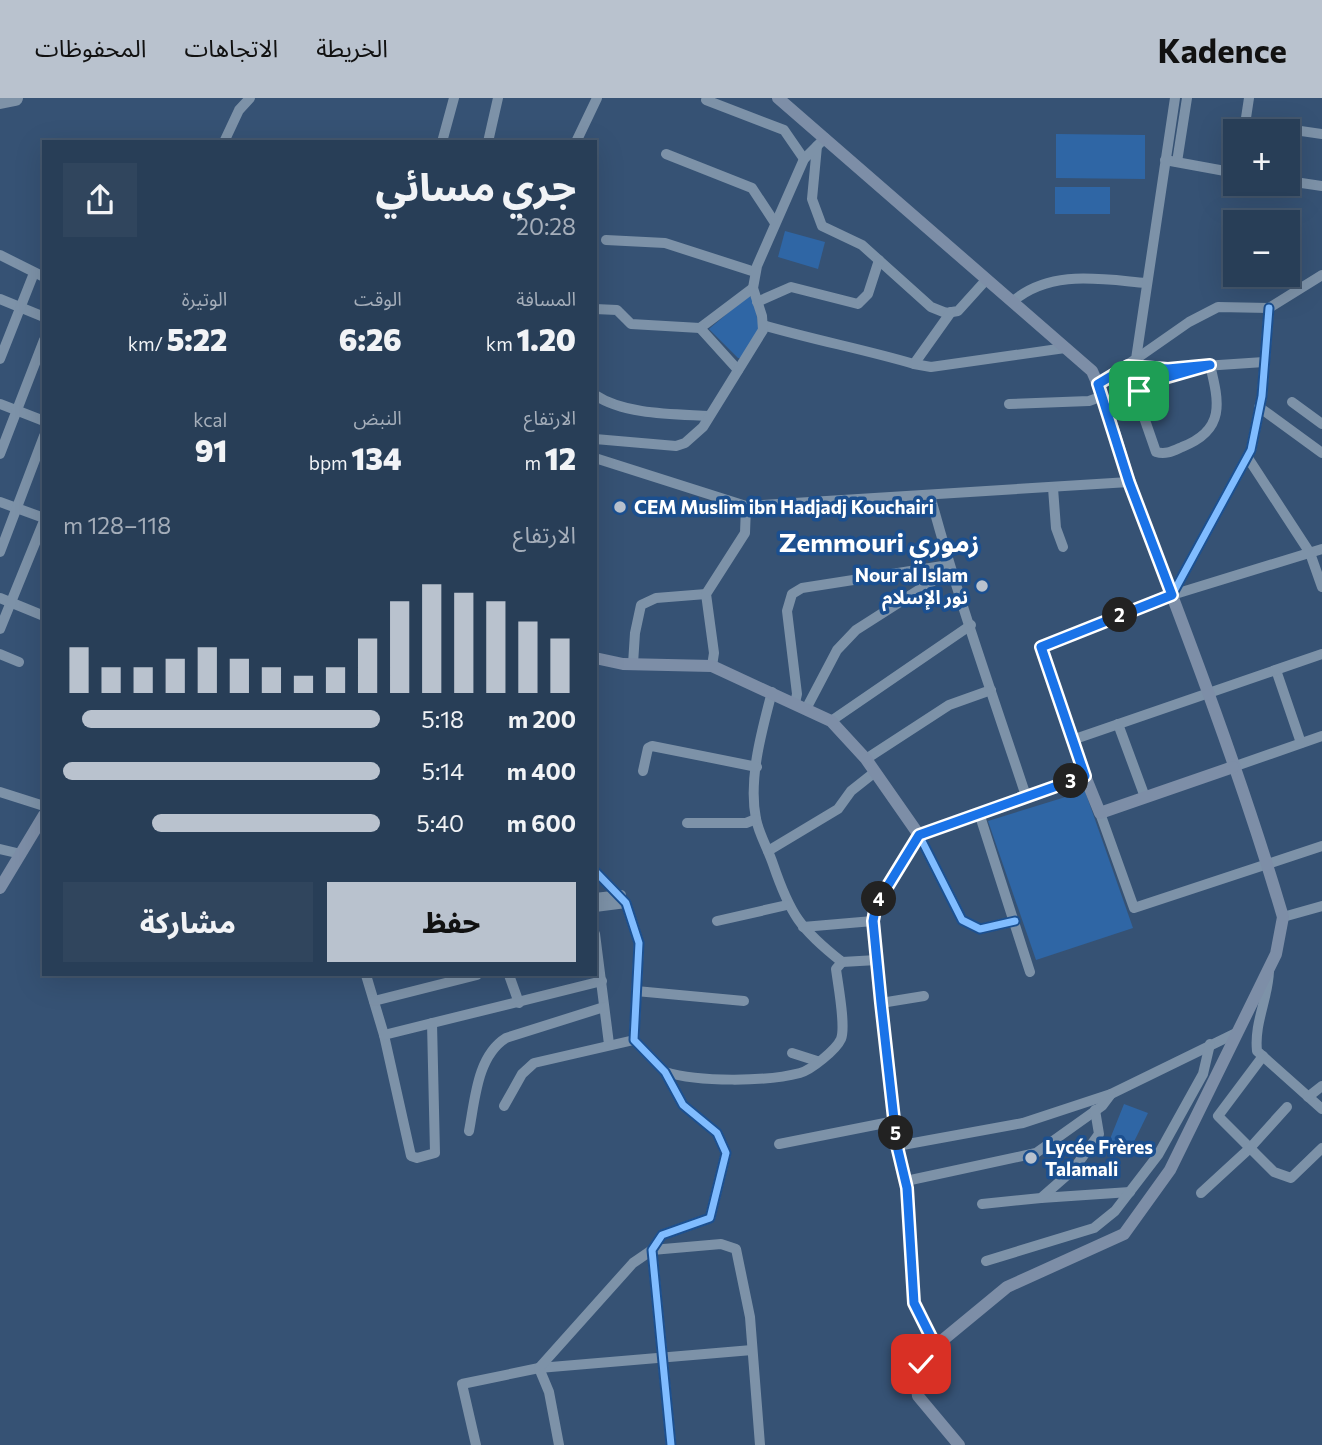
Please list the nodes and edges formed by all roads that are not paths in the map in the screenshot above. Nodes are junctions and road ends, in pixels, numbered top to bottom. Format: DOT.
graph roads {
  1 [pos="15,98"];
  2 [pos="250,98"];
  3 [pos="454,98"];
  4 [pos="498,98"];
  5 [pos="597,98"];
  6 [pos="778,98"];
  7 [pos="1175,98"];
  8 [pos="1187,98"];
  9 [pos="1249,98"];
  10 [pos="706,100"];
  11 [pos="0,101"];
  12 [pos="1246,119"];
  13 [pos="1300,132"];
  14 [pos="1322,134"];
  15 [pos="225,140"];
  16 [pos="443,140"];
  17 [pos="488,140"];
  18 [pos="577,140"];
  19 [pos="821,142"];
  20 [pos="666,155"];
  21 [pos="804,159"];
  22 [pos="1165,160"];
  23 [pos="1177,162"];
  24 [pos="1223,171"];
  25 [pos="1300,183"];
  26 [pos="1322,186"];
  27 [pos="775,223"];
  28 [pos="606,240"];
  29 [pos="0,255"];
  30 [pos="879,260"];
  31 [pos="755,272"];
  32 [pos="39,275"];
  33 [pos="1322,275"];
  34 [pos="986,280"];
  35 [pos="1146,283"];
  36 [pos="753,288"];
  37 [pos="0,299"];
  38 [pos="757,302"];
  39 [pos="1012,303"];
  40 [pos="20,307"];
  41 [pos="1269,308"];
  42 [pos="597,309"];
  43 [pos="951,312"];
  44 [pos="42,316"];
  45 [pos="763,325"];
  46 [pos="700,328"];
  47 [pos="42,346"];
  48 [pos="1065,348"];
  49 [pos="0,359"];
  50 [pos="1264,362"];
  51 [pos="1132,363"];
  52 [pos="914,364"];
  53 [pos="1210,365"];
  54 [pos="738,370"];
  55 [pos="1100,390"];
  56 [pos="597,396"];
  57 [pos="1292,402"];
  58 [pos="0,404"];
  59 [pos="1009,404"];
  60 [pos="1259,407"];
  61 [pos="17,411"];
  62 [pos="709,416"];
  63 [pos="42,420"];
  64 [pos="1322,424"];
  65 [pos="597,439"];
  66 [pos="42,441"];
  67 [pos="1322,453"];
  68 [pos="0,454"];
  69 [pos="1248,458"];
  70 [pos="597,459"];
  71 [pos="1129,482"];
  72 [pos="1053,488"];
  73 [pos="930,495"];
  74 [pos="0,502"];
  75 [pos="746,506"];
  76 [pos="16,508"];
  77 [pos="42,518"];
  78 [pos="42,524"];
  79 [pos="1063,547"];
  80 [pos="1322,549"];
  81 [pos="0,552"];
  82 [pos="1310,553"];
  83 [pos="949,568"];
  84 [pos="1322,587"];
  85 [pos="706,594"];
  86 [pos="1172,595"];
  87 [pos="0,598"];
  88 [pos="12,603"];
  89 [pos="42,615"];
  90 [pos="971,625"];
  91 [pos="0,629"];
  92 [pos="0,654"];
  93 [pos="1322,654"];
  94 [pos="597,658"];
  95 [pos="19,662"];
  96 [pos="633,664"];
  97 [pos="712,666"];
  98 [pos="1276,670"];
  99 [pos="991,690"];
  100 [pos="772,692"];
  101 [pos="1208,693"];
  102 [pos="800,706"];
  103 [pos="831,721"];
  104 [pos="1118,724"];
  105 [pos="1322,736"];
  106 [pos="1075,739"];
  107 [pos="1301,743"];
  108 [pos="866,760"];
  109 [pos="757,767"];
  110 [pos="1233,767"];
  111 [pos="643,771"];
  112 [pos="875,772"];
  113 [pos="1085,776"];
  114 [pos="0,792"];
  115 [pos="1026,796"];
  116 [pos="1145,797"];
  117 [pos="42,805"];
  118 [pos="979,813"];
  119 [pos="1100,813"];
  120 [pos="42,818"];
  121 [pos="756,819"];
  122 [pos="687,823"];
  123 [pos="919,835"];
  124 [pos="1322,846"];
  125 [pos="0,849"];
  126 [pos="768,850"];
  127 [pos="21,854"];
  128 [pos="1268,864"];
  129 [pos="597,873"];
  130 [pos="0,888"];
  131 [pos="618,895"];
  132 [pos="597,898"];
  133 [pos="787,905"];
  134 [pos="597,906"];
  135 [pos="1322,906"];
  136 [pos="1283,917"];
  137 [pos="717,921"];
  138 [pos="873,921"];
  139 [pos="1015,921"];
  140 [pos="803,927"];
  141 [pos="597,948"];
  142 [pos="877,960"];
  143 [pos="842,962"];
  144 [pos="1269,968"];
  145 [pos="1030,972"];
  146 [pos="366,976"];
  147 [pos="473,976"];
  148 [pos="509,976"];
  149 [pos="602,981"];
  150 [pos="636,991"];
  151 [pos="924,996"];
  152 [pos="744,1000"];
  153 [pos="374,1001"];
  154 [pos="519,1003"];
  155 [pos="881,1003"];
  156 [pos="604,1007"];
  157 [pos="432,1023"];
  158 [pos="1236,1034"];
  159 [pos="384,1035"];
  160 [pos="634,1040"];
  161 [pos="609,1044"];
  162 [pos="1210,1044"];
  163 [pos="792,1053"];
  164 [pos="1263,1056"];
  165 [pos="817,1061"];
  166 [pos="665,1072"];
  167 [pos="1322,1086"];
  168 [pos="1111,1094"];
  169 [pos="1308,1097"];
  170 [pos="504,1106"];
  171 [pos="1287,1107"];
  172 [pos="1322,1109"];
  173 [pos="1095,1110"];
  174 [pos="894,1121"];
  175 [pos="469,1131"];
  176 [pos="779,1144"];
  177 [pos="897,1146"];
  178 [pos="1250,1148"];
  179 [pos="1322,1148"];
  180 [pos="906,1181"];
  181 [pos="1130,1192"];
  182 [pos="1201,1193"];
  183 [pos="1041,1198"];
  184 [pos="982,1204"];
  185 [pos="652,1250"];
  186 [pos="986,1261"];
  187 [pos="935,1345"];
  188 [pos="752,1350"];
  189 [pos="660,1357"];
  190 [pos="539,1368"];
  191 [pos="476,1445"];
  192 [pos="559,1445"];
  193 [pos="671,1445"];
  194 [pos="760,1445"];
  195 [pos="959,1445"];
  1 -- 11 [label="highway"];
  2 -- 15 [label="street"];
  3 -- 16 [label="street"];
  4 -- 17 [label="street"];
  5 -- 18 [label="street"];
  6 -- 19 [label="main road"];
  7 -- 22 [label="street"];
  8 -- 23 [label="street"];
  9 -- 12 [label="street"];
  10 -- 21 [label="street"];
  13 -- 14 [label="street"];
  19 -- 21 [label="street"];
  19 -- 30 [label="street"];
  19 -- 34 [label="main road"];
  20 -- 27 [label="street"];
  21 -- 27 [label="street"];
  22 -- 23 [label="street"];
  22 -- 35 [label="street"];
  23 -- 24 [label="street"];
  25 -- 26 [label="street"];
  27 -- 31 [label="street"];
  28 -- 31 [label="street"];
  29 -- 32 [label="street"];
  30 -- 38 [label="street"];
  30 -- 43 [label="street"];
  31 -- 36 [label="street"];
  32 -- 40 [label="street"];
  33 -- 41 [label="street"];
  34 -- 39 [label="main road"];
  34 -- 43 [label="street"];
  35 -- 39 [label="street"];
  35 -- 51 [label="street"];
  36 -- 38 [label="street"];
  36 -- 46 [label="street"];
  37 -- 40 [label="street"];
  38 -- 45 [label="street"];
  39 -- 48 [label="main road"];
  40 -- 44 [label="street"];
  40 -- 49 [label="street"];
  41 -- 50 [label="street"];
  41 -- 51 [label="street"];
  42 -- 46 [label="street"];
  43 -- 52 [label="street"];
  45 -- 52 [label="street"];
  45 -- 54 [label="street"];
  46 -- 54 [label="street"];
  47 -- 61 [label="street"];
  48 -- 52 [label="street"];
  48 -- 55 [label="main road"];
  50 -- 53 [label="street"];
  50 -- 60 [label="street"];
  51 -- 53 [label="street"];
  51 -- 55 [label="street"];
  53 -- 53 [label="street"];
  54 -- 62 [label="street"];
  55 -- 59 [label="street"];
  55 -- 71 [label="main road"];
  56 -- 62 [label="street"];
  57 -- 64 [label="street"];
  58 -- 61 [label="street"];
  60 -- 67 [label="street"];
  60 -- 69 [label="street"];
  61 -- 63 [label="street"];
  61 -- 68 [label="street"];
  62 -- 65 [label="street"];
  66 -- 76 [label="street"];
  69 -- 82 [label="street"];
  69 -- 86 [label="street"];
  70 -- 75 [label="street"];
  71 -- 72 [label="street"];
  71 -- 86 [label="main road"];
  72 -- 73 [label="street"];
  72 -- 79 [label="street"];
  73 -- 75 [label="street"];
  73 -- 83 [label="street"];
  74 -- 76 [label="street"];
  75 -- 85 [label="street"];
  76 -- 77 [label="street"];
  76 -- 81 [label="street"];
  78 -- 88 [label="street"];
  80 -- 82 [label="street"];
  82 -- 84 [label="street"];
  82 -- 86 [label="street"];
  83 -- 90 [label="street"];
  83 -- 102 [label="street"];
  83 -- 102 [label="street"];
  85 -- 96 [label="street"];
  85 -- 97 [label="street"];
  86 -- 101 [label="main road"];
  86 -- 106 [label="street"];
  87 -- 88 [label="street"];
  88 -- 89 [label="street"];
  88 -- 91 [label="street"];
  90 -- 99 [label="street"];
  90 -- 103 [label="street"];
  92 -- 95 [label="street"];
  93 -- 98 [label="street"];
  94 -- 96 [label="main road"];
  96 -- 97 [label="main road"];
  97 -- 100 [label="main road"];
  98 -- 101 [label="street"];
  98 -- 107 [label="street"];
  99 -- 108 [label="street"];
  99 -- 115 [label="street"];
  100 -- 102 [label="main road"];
  100 -- 109 [label="street"];
  101 -- 104 [label="street"];
  101 -- 110 [label="main road"];
  102 -- 103 [label="main road"];
  103 -- 108 [label="main road"];
  104 -- 106 [label="street"];
  104 -- 116 [label="street"];
  105 -- 107 [label="street"];
  106 -- 113 [label="street"];
  107 -- 110 [label="street"];
  108 -- 112 [label="main road"];
  109 -- 111 [label="street"];
  109 -- 121 [label="street"];
  110 -- 116 [label="main road"];
  110 -- 128 [label="main road"];
  112 -- 123 [label="main road"];
  112 -- 126 [label="street"];
  113 -- 115 [label="main road"];
  113 -- 119 [label="main road"];
  114 -- 117 [label="street"];
  115 -- 118 [label="main road"];
  116 -- 119 [label="main road"];
  118 -- 123 [label="main road"];
  118 -- 139 [label="street"];
  119 -- 128 [label="street"];
  120 -- 127 [label="main road"];
  121 -- 122 [label="street"];
  121 -- 126 [label="street"];
  123 -- 138 [label="street"];
  123 -- 139 [label="street"];
  124 -- 128 [label="street"];
  125 -- 127 [label="street"];
  126 -- 133 [label="street"];
  127 -- 130 [label="main road"];
  128 -- 136 [label="main road"];
  129 -- 131 [label="street"];
  131 -- 132 [label="street"];
  131 -- 134 [label="street"];
  131 -- 150 [label="street"];
  133 -- 137 [label="street"];
  133 -- 140 [label="street"];
  135 -- 136 [label="street"];
  136 -- 144 [label="main road"];
  138 -- 140 [label="street"];
  138 -- 142 [label="street"];
  139 -- 145 [label="street"];
  140 -- 143 [label="street"];
  141 -- 149 [label="street"];
  142 -- 143 [label="street"];
  142 -- 155 [label="street"];
  143 -- 165 [label="street"];
  144 -- 158 [label="main road"];
  144 -- 164 [label="street"];
  146 -- 153 [label="street"];
  147 -- 153 [label="street"];
  148 -- 154 [label="street"];
  149 -- 154 [label="street"];
  149 -- 156 [label="street"];
  150 -- 152 [label="street"];
  150 -- 160 [label="street"];
  151 -- 155 [label="street"];
  153 -- 159 [label="street"];
  154 -- 157 [label="street"];
  155 -- 174 [label="street"];
  156 -- 161 [label="street"];
  156 -- 175 [label="street"];
  157 -- 159 [label="street"];
  157 -- 159 [label="street"];
  158 -- 162 [label="street"];
  158 -- 187 [label="main road"];
  160 -- 161 [label="street"];
  160 -- 166 [label="street"];
  161 -- 170 [label="street"];
  162 -- 168 [label="street"];
  162 -- 181 [label="street"];
  163 -- 165 [label="street"];
  164 -- 169 [label="street"];
  164 -- 178 [label="street"];
  165 -- 166 [label="street"];
  166 -- 185 [label="street"];
  167 -- 169 [label="street"];
  168 -- 173 [label="street"];
  168 -- 177 [label="street"];
  169 -- 172 [label="street"];
  171 -- 178 [label="street"];
  173 -- 180 [label="street"];
  173 -- 183 [label="street"];
  174 -- 176 [label="street"];
  174 -- 177 [label="street"];
  177 -- 180 [label="street"];
  178 -- 179 [label="street"];
  178 -- 182 [label="street"];
  180 -- 187 [label="street"];
  181 -- 183 [label="street"];
  181 -- 186 [label="street"];
  183 -- 184 [label="street"];
  185 -- 188 [label="street"];
  185 -- 189 [label="street"];
  185 -- 190 [label="street"];
  187 -- 195 [label="main road"];
  188 -- 189 [label="street"];
  188 -- 194 [label="street"];
  189 -- 190 [label="street"];
  189 -- 193 [label="street"];
  190 -- 191 [label="street"];
  190 -- 192 [label="street"];
}
